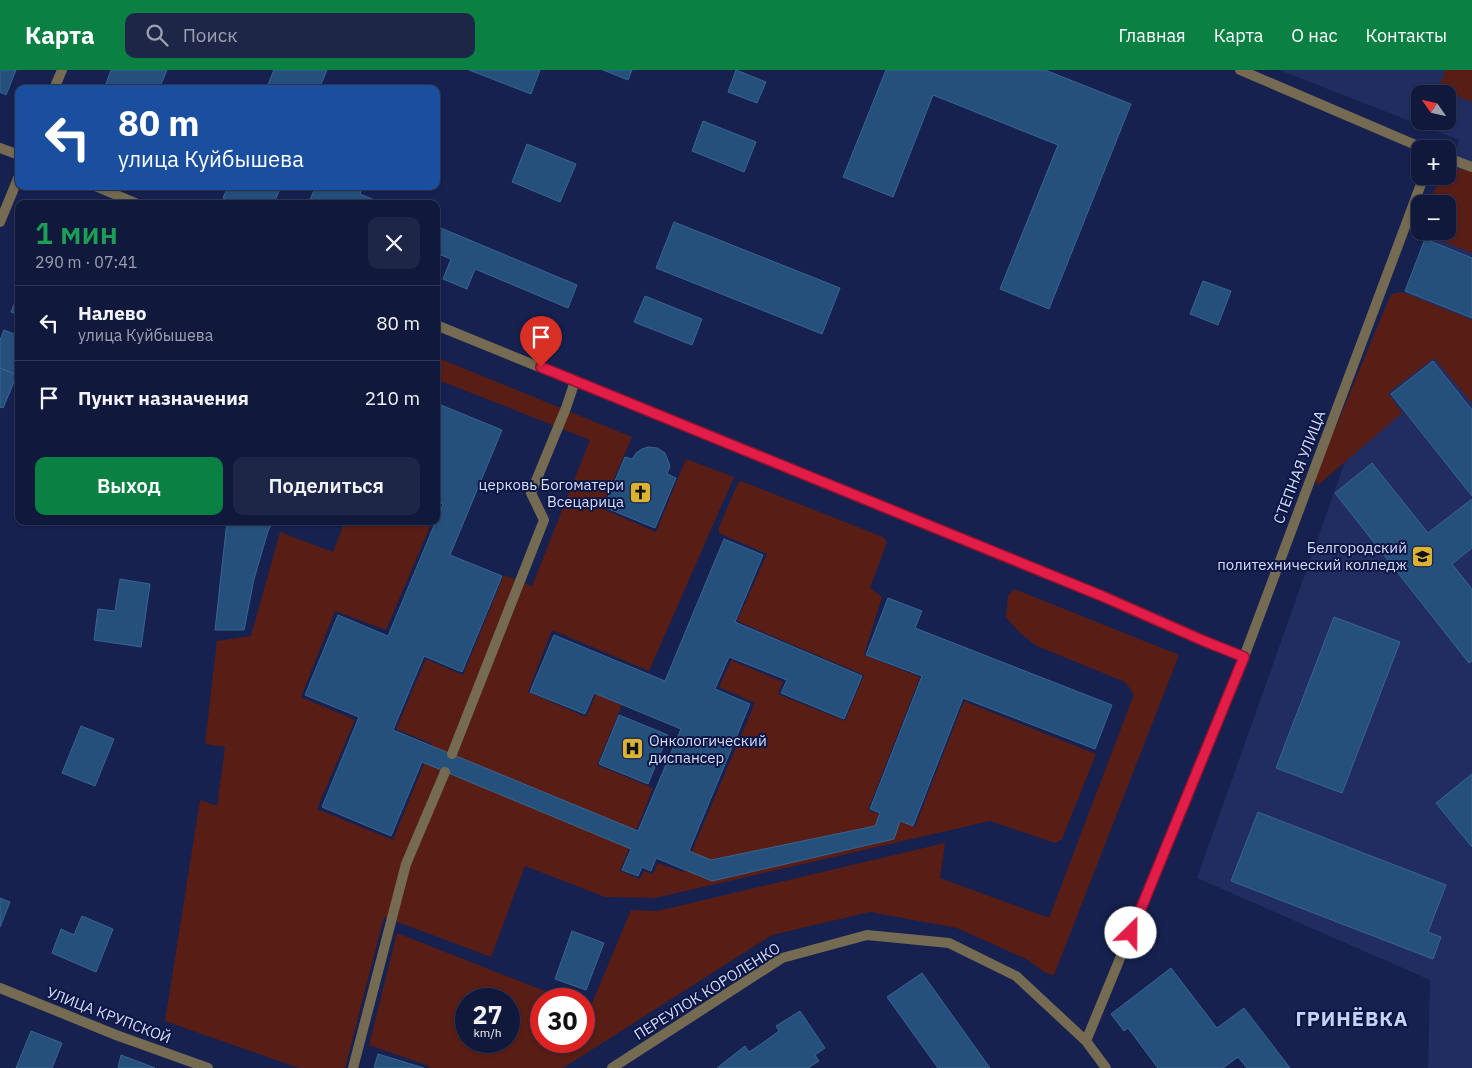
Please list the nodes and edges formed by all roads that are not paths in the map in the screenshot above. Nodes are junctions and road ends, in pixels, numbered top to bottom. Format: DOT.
graph roads {
  1 [pos="62,70"];
  2 [pos="1240,70"];
  3 [pos="56,85"];
  4 [pos="1411,143"];
  5 [pos="0,148"];
  6 [pos="15,154"];
  7 [pos="1456,161"];
  8 [pos="1472,167"];
  9 [pos="1421,185"];
  10 [pos="15,186"];
  11 [pos="105,190"];
  12 [pos="128,200"];
  13 [pos="0,222"];
  14 [pos="440,327"];
  15 [pos="575,381"];
  16 [pos="1244,657"];
  17 [pos="452,754"];
  18 [pos="445,772"];
  19 [pos="0,988"];
  20 [pos="1086,1041"];
  21 [pos="208,1068"];
  22 [pos="353,1068"];
  23 [pos="612,1068"];
  24 [pos="1106,1068"];
  1 -- 3 [label="street"];
  2 -- 4 [label="street"];
  5 -- 6 [label="street"];
  7 -- 8 [label="street"];
  9 -- 16 [label="street, СТЕПНАЯ УЛИЦА"];
  10 -- 13 [label="street"];
  11 -- 12 [label="street"];
  14 -- 15 [label="street"];
  15 -- 16 [label="street"];
  15 -- 17 [label="street"];
  16 -- 20 [label="street, СТЕПНАЯ УЛИЦА"];
  18 -- 22 [label="street"];
  19 -- 21 [label="street, УЛИЦА КРУПСКОЙ"];
  20 -- 23 [label="street, ПЕРЕУЛОК КОРОЛЕНКО"];
  20 -- 24 [label="street"];
}
